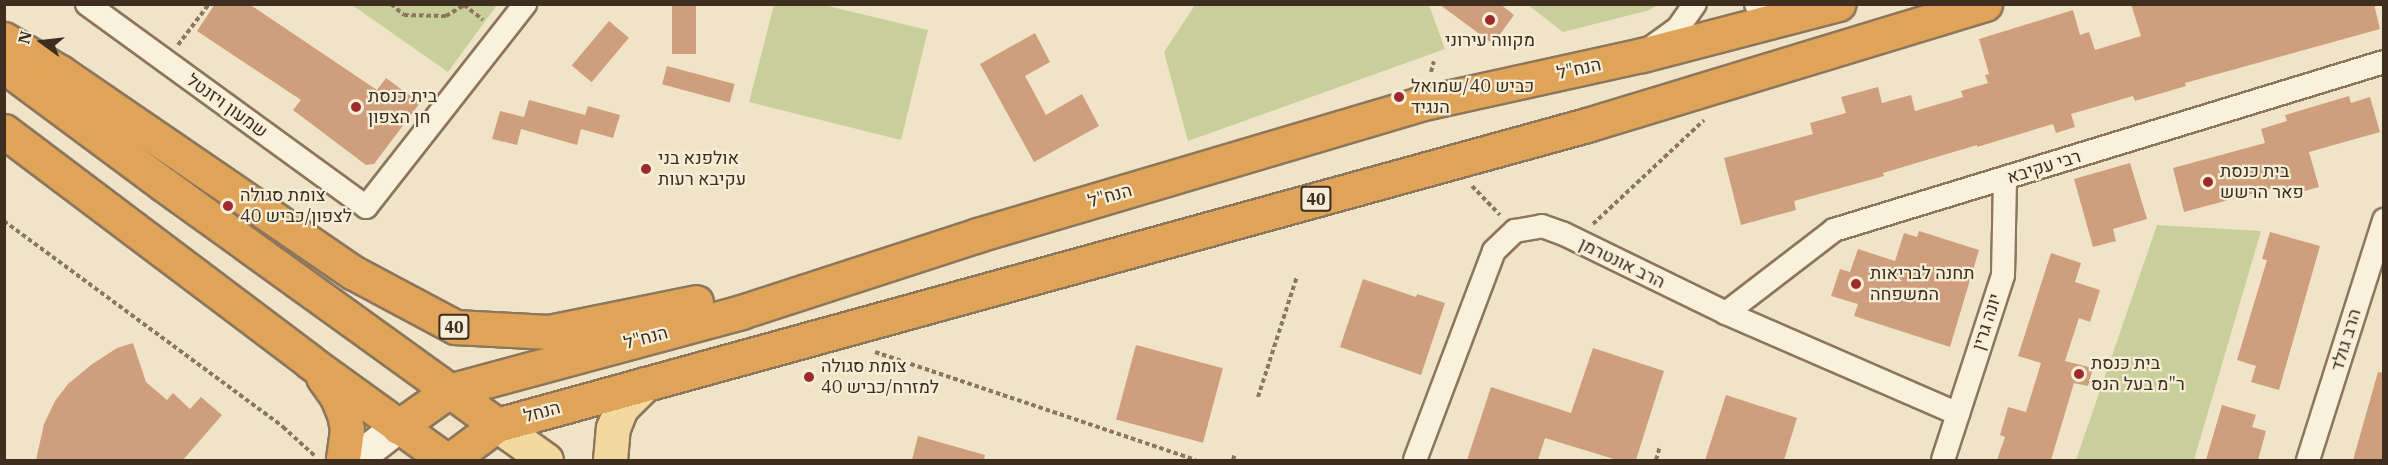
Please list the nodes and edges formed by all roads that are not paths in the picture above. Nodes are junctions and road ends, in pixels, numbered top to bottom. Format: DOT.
graph roads {
  1 [pos="87,4"];
  2 [pos="525,4"];
  3 [pos="1695,4"];
  4 [pos="1756,4"];
  5 [pos="1838,4"];
  6 [pos="1985,4"];
  7 [pos="1800,16"];
  8 [pos="4,39"];
  9 [pos="1642,55"];
  10 [pos="2384,62"];
  11 [pos="4,66"];
  12 [pos="4,131"];
  13 [pos="2005,179"];
  14 [pos="2384,220"];
  15 [pos="978,235"];
  16 [pos="1726,313"];
  17 [pos="310,362"];
  18 [pos="645,384"];
  19 [pos="449,391"];
  20 [pos="1958,414"];
  21 [pos="497,425"];
  22 [pos="398,427"];
  23 [pos="343,460"];
  24 [pos="356,460"];
  25 [pos="446,460"];
  26 [pos="450,460"];
  27 [pos="546,460"];
  28 [pos="610,460"];
  29 [pos="1415,460"];
  30 [pos="1943,460"];
  31 [pos="2308,460"];
  1 -- 2 [label="street, שמעון ויזנטל"];
  3 -- 9 [label="street"];
  4 -- 7 [label="street"];
  5 -- 7 [label="highway, הנח\"ל / 40"];
  6 -- 18 [label="highway, 40"];
  7 -- 9 [label="highway, הנח\"ל / 40"];
  8 -- 15 [label="highway, 40"];
  9 -- 15 [label="highway, הנח\"ל / 40"];
  10 -- 13 [label="street, רבי עקיבא"];
  11 -- 19 [label="highway"];
  12 -- 17 [label="highway"];
  13 -- 16 [label="street, רבי עקיבא"];
  13 -- 20 [label="street, יונה גרין"];
  14 -- 31 [label="street, הרב גולד"];
  15 -- 19 [label="highway, הנח\"ל / 40"];
  16 -- 20 [label="street, הרב אונטרמן"];
  16 -- 29 [label="street, הרב אונטרמן"];
  17 -- 22 [label="highway"];
  17 -- 23 [label="highway"];
  18 -- 21 [label="highway, הנחל / 40"];
  18 -- 28 [label="main road"];
  19 -- 21 [label="highway"];
  19 -- 22 [label="highway, הנח\"ל / 40"];
  20 -- 30 [label="street, יונה גרין"];
  21 -- 26 [label="highway, הנחל / 40"];
  21 -- 27 [label="main road"];
  22 -- 24 [label="street"];
  22 -- 25 [label="highway"];
}
